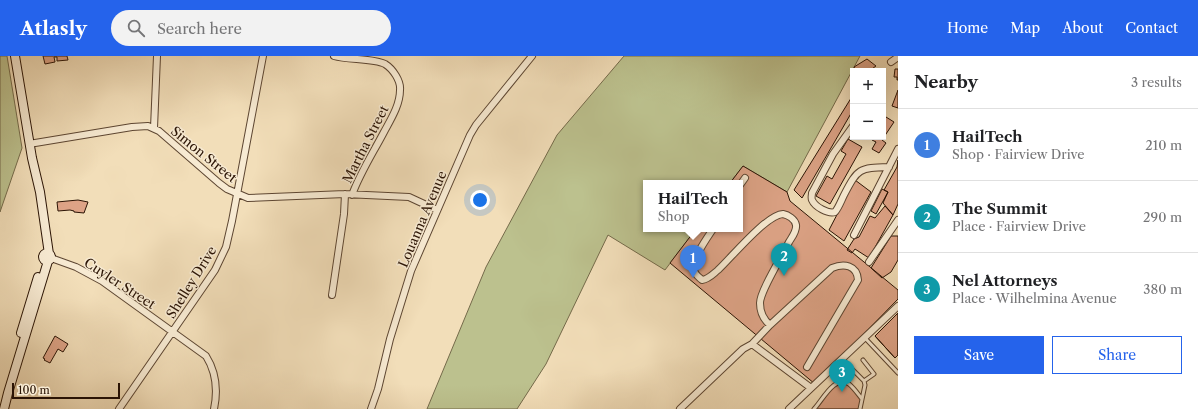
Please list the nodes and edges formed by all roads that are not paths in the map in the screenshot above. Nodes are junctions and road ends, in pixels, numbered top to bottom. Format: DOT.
graph roads {
  1 [pos="15,56"];
  2 [pos="158,56"];
  3 [pos="263,56"];
  4 [pos="334,56"];
  5 [pos="532,56"];
  6 [pos="898,56"];
  7 [pos="891,62"];
  8 [pos="154,128"];
  9 [pos="850,130"];
  10 [pos="30,144"];
  11 [pos="898,150"];
  12 [pos="889,167"];
  13 [pos="745,178"];
  14 [pos="743,181"];
  15 [pos="237,194"];
  16 [pos="345,194"];
  17 [pos="352,195"];
  18 [pos="437,210"];
  19 [pos="898,220"];
  20 [pos="711,232"];
  21 [pos="854,235"];
  22 [pos="47,257"];
  23 [pos="869,262"];
  24 [pos="41,278"];
  25 [pos="332,295"];
  26 [pos="898,306"];
  27 [pos="770,325"];
  28 [pos="172,332"];
  29 [pos="865,337"];
  30 [pos="752,344"];
  31 [pos="842,359"];
  32 [pos="863,360"];
  33 [pos="807,367"];
  34 [pos="898,373"];
  35 [pos="864,381"];
  36 [pos="811,388"];
  37 [pos="862,399"];
  38 [pos="0,407"];
  39 [pos="816,408"];
  40 [pos="4,409"];
  41 [pos="119,409"];
  42 [pos="214,409"];
  43 [pos="371,409"];
  44 [pos="680,409"];
  45 [pos="789,409"];
  46 [pos="860,409"];
  1 -- 10 [label="street"];
  2 -- 8 [label="street"];
  3 -- 15 [label="street, Shelley Drive"];
  4 -- 17 [label="street, Martha Street"];
  5 -- 18 [label="street, Louanna Avenue"];
  6 -- 7 [label="street"];
  8 -- 10 [label="street, Simon Street"];
  8 -- 15 [label="street, Simon Street"];
  9 -- 12 [label="street"];
  10 -- 22 [label="street"];
  11 -- 12 [label="street"];
  12 -- 21 [label="street"];
  13 -- 14 [label="street"];
  15 -- 16 [label="street, Simon Street"];
  15 -- 28 [label="street, Shelley Drive"];
  16 -- 17 [label="street, Simon Street"];
  16 -- 25 [label="street, Martha Street"];
  17 -- 18 [label="street, Simon Street"];
  18 -- 43 [label="street, Louanna Avenue"];
  19 -- 23 [label="street"];
  20 -- 27 [label="street"];
  22 -- 24 [label="street"];
  22 -- 28 [label="street, Cuyler Street"];
  24 -- 38 [label="street"];
  24 -- 40 [label="street"];
  26 -- 29 [label="street"];
  27 -- 30 [label="street"];
  27 -- 33 [label="street"];
  28 -- 41 [label="street, Shelley Drive"];
  28 -- 42 [label="street, Cuyler Street"];
  29 -- 31 [label="street"];
  29 -- 34 [label="lane"];
  30 -- 36 [label="street"];
  30 -- 44 [label="street"];
  31 -- 35 [label="lane"];
  31 -- 36 [label="street"];
  32 -- 35 [label="lane"];
  35 -- 37 [label="lane"];
  36 -- 45 [label="street"];
  37 -- 39 [label="lane"];
  37 -- 46 [label="lane"];
}
